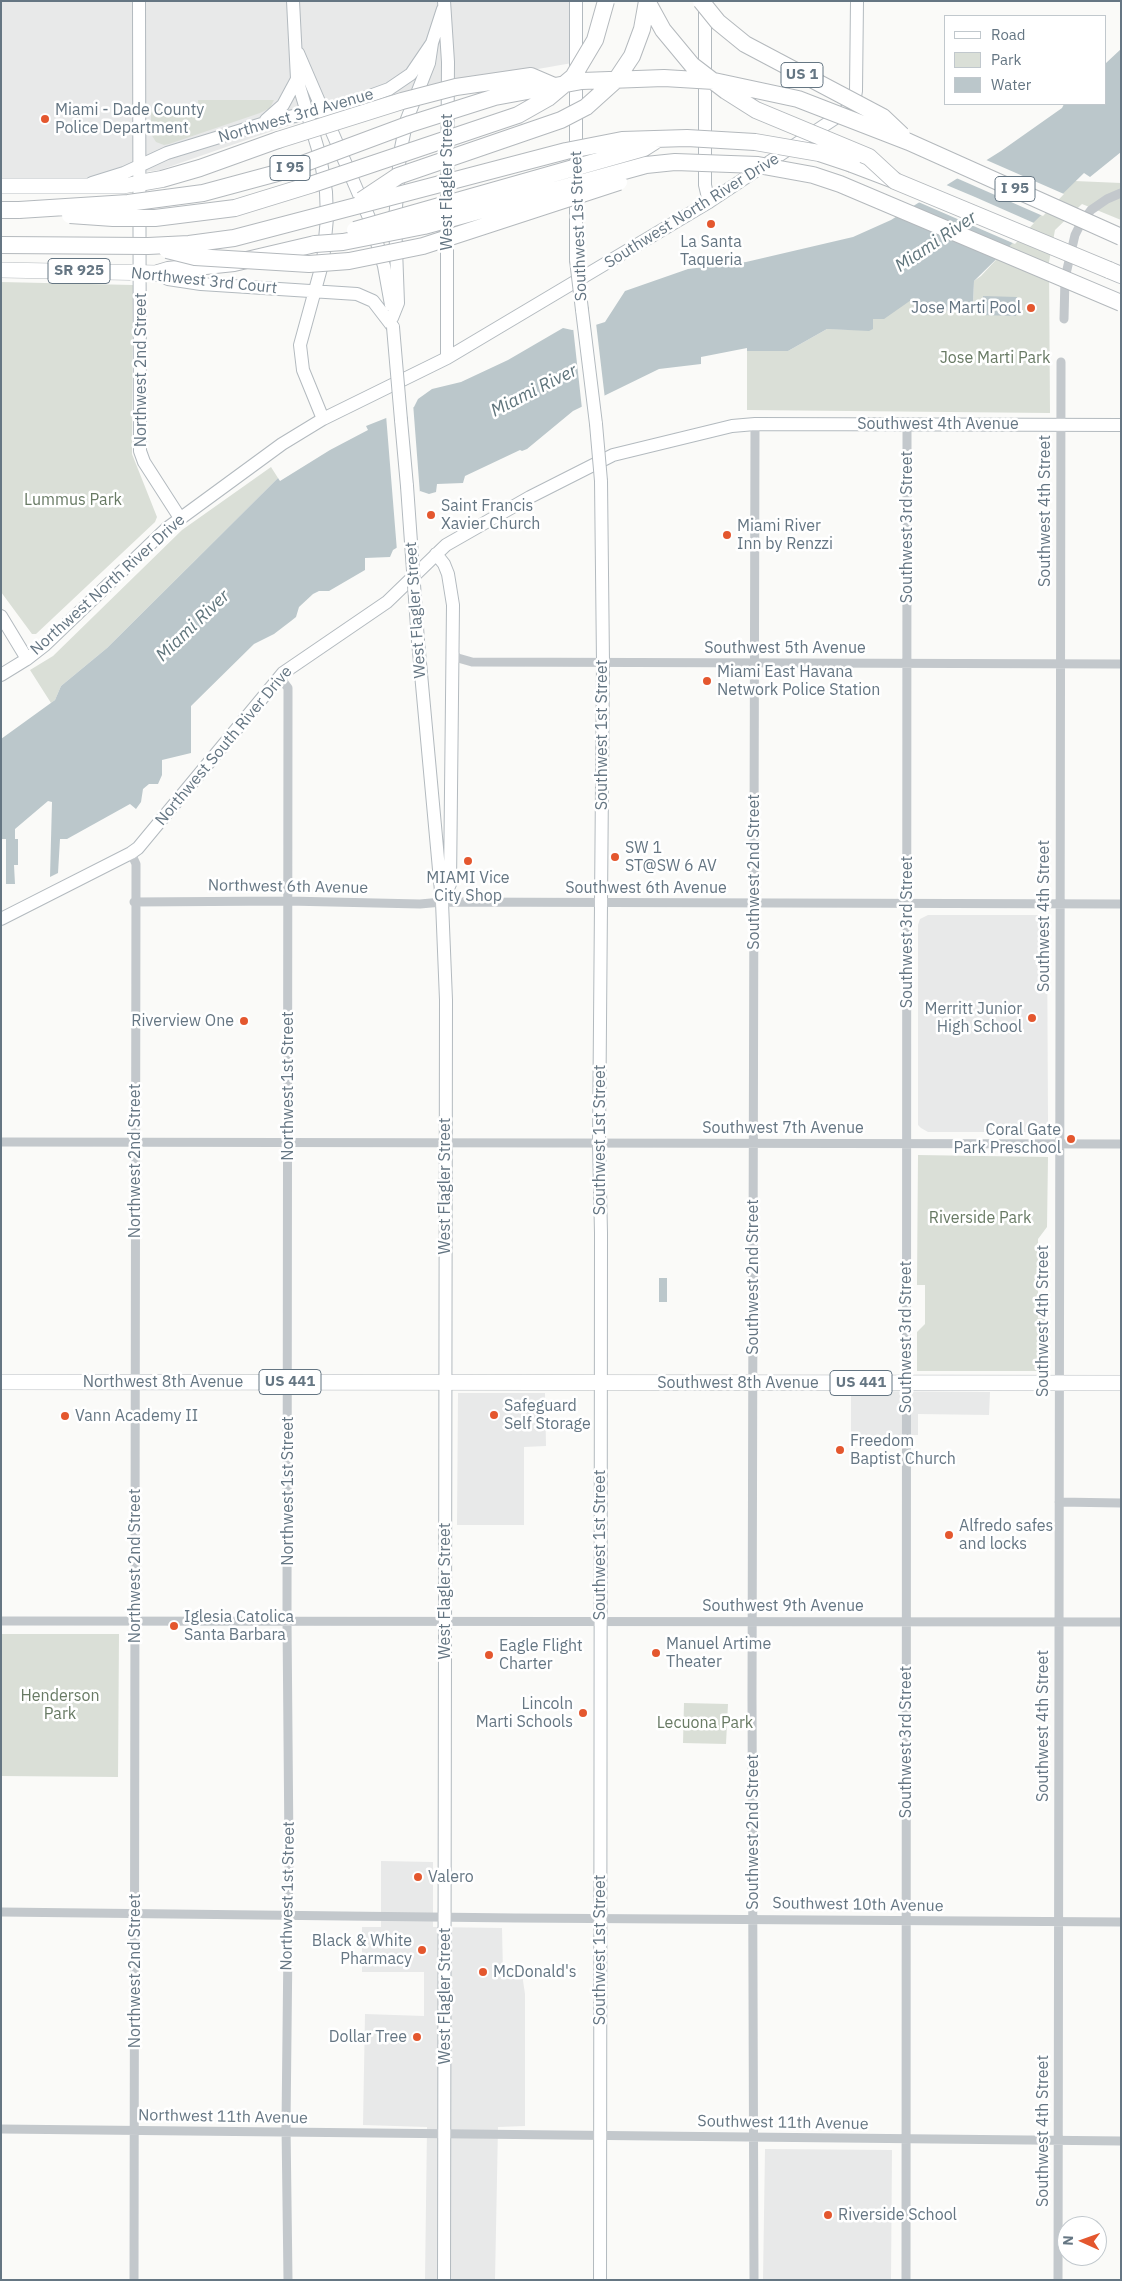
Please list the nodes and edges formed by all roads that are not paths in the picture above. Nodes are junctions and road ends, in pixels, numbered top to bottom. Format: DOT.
graph roads {
  1 [pos="139,1"];
  2 [pos="293,1"];
  3 [pos="576,1"];
  4 [pos="606,1"];
  5 [pos="647,1"];
  6 [pos="701,1"];
  7 [pos="705,1"];
  8 [pos="857,1"];
  9 [pos="444,4"];
  10 [pos="432,43"];
  11 [pos="295,46"];
  12 [pos="297,80"];
  13 [pos="552,85"];
  14 [pos="323,110"];
  15 [pos="306,113"];
  16 [pos="260,125"];
  17 [pos="660,138"];
  18 [pos="909,142"];
  19 [pos="689,164"];
  20 [pos="139,165"];
  21 [pos="896,181"];
  22 [pos="139,184"];
  23 [pos="85,185"];
  24 [pos="1,186"];
  25 [pos="1121,193"];
  26 [pos="709,202"];
  27 [pos="351,207"];
  28 [pos="1,210"];
  29 [pos="19,210"];
  30 [pos="1121,237"];
  31 [pos="315,244"];
  32 [pos="1,245"];
  33 [pos="148,246"];
  34 [pos="1,270"];
  35 [pos="140,273"];
  36 [pos="158,273"];
  37 [pos="1121,276"];
  38 [pos="292,289"];
  39 [pos="316,291"];
  40 [pos="1121,302"];
  41 [pos="307,316"];
  42 [pos="1064,319"];
  43 [pos="393,322"];
  44 [pos="447,358"];
  45 [pos="1061,362"];
  46 [pos="323,419"];
  47 [pos="756,424"];
  48 [pos="907,424"];
  49 [pos="1060,424"];
  50 [pos="1121,425"];
  51 [pos="180,518"];
  52 [pos="436,554"];
  53 [pos="1,616"];
  54 [pos="452,653"];
  55 [pos="27,659"];
  56 [pos="603,663"];
  57 [pos="754,663"];
  58 [pos="907,664"];
  59 [pos="1060,664"];
  60 [pos="1121,664"];
  61 [pos="1,674"];
  62 [pos="279,676"];
  63 [pos="131,853"];
  64 [pos="288,901"];
  65 [pos="134,902"];
  66 [pos="442,902"];
  67 [pos="601,903"];
  68 [pos="754,903"];
  69 [pos="907,904"];
  70 [pos="1059,904"];
  71 [pos="1121,904"];
  72 [pos="1,918"];
  73 [pos="1,1142"];
  74 [pos="135,1142"];
  75 [pos="287,1142"];
  76 [pos="446,1142"];
  77 [pos="754,1142"];
  78 [pos="599,1143"];
  79 [pos="906,1143"];
  80 [pos="1059,1144"];
  81 [pos="1121,1144"];
  82 [pos="1,1382"];
  83 [pos="135,1382"];
  84 [pos="288,1382"];
  85 [pos="445,1382"];
  86 [pos="601,1382"];
  87 [pos="906,1382"];
  88 [pos="1058,1382"];
  89 [pos="753,1383"];
  90 [pos="1121,1383"];
  91 [pos="1058,1502"];
  92 [pos="1121,1503"];
  93 [pos="1,1621"];
  94 [pos="287,1621"];
  95 [pos="600,1621"];
  96 [pos="754,1621"];
  97 [pos="134,1622"];
  98 [pos="444,1622"];
  99 [pos="905,1622"];
  100 [pos="1059,1622"];
  101 [pos="1121,1622"];
  102 [pos="1,1912"];
  103 [pos="134,1913"];
  104 [pos="288,1915"];
  105 [pos="445,1916"];
  106 [pos="600,1918"];
  107 [pos="754,1919"];
  108 [pos="906,1921"];
  109 [pos="1058,1922"];
  110 [pos="1121,1922"];
  111 [pos="1,2129"];
  112 [pos="135,2131"];
  113 [pos="286,2132"];
  114 [pos="445,2134"];
  115 [pos="600,2136"];
  116 [pos="754,2138"];
  117 [pos="906,2139"];
  118 [pos="1058,2140"];
  119 [pos="1121,2141"];
  120 [pos="134,2280"];
  121 [pos="288,2280"];
  122 [pos="444,2280"];
  123 [pos="600,2280"];
  124 [pos="754,2280"];
  125 [pos="906,2280"];
  126 [pos="1058,2280"];
  1 -- 20 [label="main road, Northwest 2nd Street"];
  2 -- 11 [label="main road"];
  3 -- 56 [label="main road, Southwest 1st Street, bridge"];
  4 -- 29 [label="highway, bridge"];
  5 -- 21 [label="highway, bridge"];
  5 -- 27 [label="highway, bridge"];
  6 -- 18 [label="highway, US 1, bridge"];
  7 -- 26 [label="main road"];
  8 -- 26 [label="main road, Southwest North River Drive"];
  9 -- 10 [label="main road, West Flagler Street"];
  9 -- 44 [label="main road, West Flagler Street"];
  10 -- 14 [label="main road, Northwest 3rd Avenue"];
  10 -- 43 [label="main road, West Flagler Street"];
  11 -- 12 [label="main road"];
  11 -- 14 [label="main road, West Flagler Street"];
  12 -- 15 [label="main road"];
  12 -- 16 [label="main road"];
  13 -- 18 [label="highway, I 95, bridge"];
  13 -- 22 [label="highway, bridge"];
  13 -- 29 [label="highway, I 95, bridge"];
  14 -- 15 [label="main road, Northwest 3rd Avenue"];
  14 -- 43 [label="main road, West Flagler Street"];
  15 -- 16 [label="main road, Northwest 3rd Avenue"];
  15 -- 39 [label="main road"];
  16 -- 20 [label="main road, Northwest 3rd Avenue"];
  17 -- 21 [label="highway, I 95, bridge"];
  17 -- 27 [label="highway, I 95, bridge"];
  17 -- 31 [label="highway, bridge"];
  18 -- 30 [label="highway, I 95, bridge"];
  19 -- 31 [label="highway, bridge"];
  19 -- 33 [label="highway, bridge"];
  19 -- 40 [label="highway, bridge"];
  20 -- 22 [label="main road, Northwest 2nd Street"];
  20 -- 23 [label="main road, Northwest 3rd Avenue"];
  21 -- 37 [label="highway, I 95, bridge"];
  22 -- 23 [label="main road, Northwest 3rd Avenue"];
  22 -- 35 [label="main road, Northwest 2nd Street"];
  23 -- 24 [label="main road, Northwest 3rd Avenue"];
  25 -- 42 [label="street"];
  26 -- 44 [label="main road, Southwest North River Drive"];
  27 -- 33 [label="highway, I 95, bridge"];
  28 -- 29 [label="highway, I 95"];
  31 -- 36 [label="highway"];
  32 -- 33 [label="highway, I 95, bridge"];
  34 -- 35 [label="main road, Northwest 3rd Court / SR 925"];
  35 -- 36 [label="main road, Northwest 3rd Court / SR 925"];
  35 -- 51 [label="main road, Northwest 2nd Street"];
  36 -- 38 [label="main road, Northwest 3rd Court / SR 925"];
  38 -- 39 [label="main road, Northwest 3rd Court / SR 925"];
  38 -- 41 [label="main road"];
  39 -- 41 [label="main road"];
  39 -- 43 [label="main road, Northwest 3rd Court / SR 925"];
  41 -- 46 [label="main road"];
  43 -- 66 [label="main road, West Flagler Street, bridge"];
  44 -- 46 [label="main road, Northwest North River Drive"];
  45 -- 49 [label="street, Southwest 4th Street"];
  46 -- 51 [label="main road, Northwest North River Drive"];
  47 -- 48 [label="main road, Southwest 4th Avenue"];
  47 -- 52 [label="main road, Southwest 4th Avenue"];
  47 -- 57 [label="street, Southwest 2nd Street"];
  48 -- 49 [label="main road, Southwest 4th Avenue"];
  48 -- 58 [label="street, Southwest 3rd Street"];
  49 -- 50 [label="main road, Southwest 4th Avenue"];
  49 -- 59 [label="street, Southwest 4th Street"];
  51 -- 55 [label="main road, Northwest North River Drive"];
  52 -- 54 [label="main road, West Flagler Street"];
  52 -- 62 [label="main road, Northwest South River Drive"];
  53 -- 55 [label="main road"];
  54 -- 56 [label="street, Southwest 5th Avenue"];
  54 -- 66 [label="main road, West Flagler Street"];
  55 -- 61 [label="main road, Northwest North River Drive"];
  56 -- 57 [label="street, Southwest 5th Avenue"];
  56 -- 67 [label="main road, Southwest 1st Street"];
  57 -- 58 [label="street, Southwest 5th Avenue"];
  57 -- 68 [label="street, Southwest 2nd Street"];
  58 -- 59 [label="street, Southwest 5th Avenue"];
  58 -- 69 [label="street, Southwest 3rd Street"];
  59 -- 60 [label="street, Southwest 5th Avenue"];
  59 -- 70 [label="street, Southwest 4th Street"];
  62 -- 63 [label="main road, Northwest South River Drive"];
  62 -- 64 [label="street, Northwest 1st Street"];
  63 -- 65 [label="street, Northwest 2nd Street"];
  63 -- 72 [label="main road, Northwest South River Drive"];
  64 -- 65 [label="street, Northwest 6th Avenue"];
  64 -- 66 [label="street, Northwest 6th Avenue"];
  64 -- 75 [label="street, Northwest 1st Street"];
  65 -- 74 [label="street, Northwest 2nd Street"];
  66 -- 67 [label="street, Southwest 6th Avenue"];
  66 -- 76 [label="main road, West Flagler Street"];
  67 -- 68 [label="street, Southwest 6th Avenue"];
  67 -- 78 [label="main road, Southwest 1st Street"];
  68 -- 69 [label="street, Southwest 6th Avenue"];
  68 -- 77 [label="street, Southwest 2nd Street"];
  69 -- 70 [label="street, Southwest 6th Avenue"];
  69 -- 79 [label="street, Southwest 3rd Street"];
  70 -- 71 [label="street, Southwest 6th Avenue"];
  70 -- 80 [label="street, Southwest 4th Street"];
  73 -- 74 [label="street, Southwest 7th Avenue"];
  74 -- 75 [label="street, Southwest 7th Avenue"];
  74 -- 83 [label="street, Northwest 2nd Street"];
  75 -- 76 [label="street, Southwest 7th Avenue"];
  75 -- 84 [label="street, Northwest 1st Street"];
  76 -- 78 [label="street, Southwest 7th Avenue"];
  76 -- 85 [label="main road, West Flagler Street"];
  77 -- 78 [label="street, Southwest 7th Avenue"];
  77 -- 79 [label="street, Southwest 7th Avenue"];
  77 -- 89 [label="street, Southwest 2nd Street"];
  78 -- 86 [label="main road, Southwest 1st Street"];
  79 -- 80 [label="street, Southwest 7th Avenue"];
  79 -- 87 [label="street, Southwest 3rd Street"];
  80 -- 81 [label="street, Southwest 7th Avenue"];
  80 -- 88 [label="street, Southwest 4th Street"];
  82 -- 83 [label="main road, Northwest 8th Avenue / US 441"];
  83 -- 84 [label="main road, Northwest 8th Avenue / US 441"];
  83 -- 97 [label="street, Northwest 2nd Street"];
  84 -- 85 [label="main road, Northwest 8th Avenue / US 441"];
  84 -- 94 [label="street, Northwest 1st Street"];
  85 -- 86 [label="main road, Southwest 8th Avenue / US 441"];
  85 -- 98 [label="main road, West Flagler Street"];
  86 -- 89 [label="main road, Southwest 8th Avenue / US 441"];
  86 -- 95 [label="main road, Southwest 1st Street"];
  87 -- 88 [label="main road, Southwest 8th Avenue / US 441"];
  87 -- 89 [label="main road, Southwest 8th Avenue / US 441"];
  87 -- 99 [label="street, Southwest 3rd Street"];
  88 -- 90 [label="main road, Southwest 8th Avenue / US 441"];
  88 -- 91 [label="street, Southwest 4th Street"];
  89 -- 96 [label="street, Southwest 2nd Street"];
  91 -- 92 [label="street"];
  91 -- 100 [label="street, Southwest 4th Street"];
  93 -- 97 [label="street, Southwest 9th Avenue"];
  94 -- 97 [label="street, Southwest 9th Avenue"];
  94 -- 98 [label="street, Southwest 9th Avenue"];
  94 -- 104 [label="street, Northwest 1st Street"];
  95 -- 96 [label="street, Southwest 9th Avenue"];
  95 -- 98 [label="street, Southwest 9th Avenue"];
  95 -- 106 [label="main road, Southwest 1st Street"];
  96 -- 99 [label="street, Southwest 9th Avenue"];
  96 -- 107 [label="street, Southwest 2nd Street"];
  97 -- 103 [label="street, Northwest 2nd Street"];
  98 -- 105 [label="main road, West Flagler Street"];
  99 -- 100 [label="street, Southwest 9th Avenue"];
  99 -- 108 [label="street, Southwest 3rd Street"];
  100 -- 101 [label="street, Southwest 9th Avenue"];
  100 -- 109 [label="street, Southwest 4th Street"];
  102 -- 103 [label="street, Southwest 10th Avenue"];
  103 -- 104 [label="street, Southwest 10th Avenue"];
  103 -- 112 [label="street, Northwest 2nd Street"];
  104 -- 105 [label="street, Southwest 10th Avenue"];
  104 -- 113 [label="street, Northwest 1st Street"];
  105 -- 106 [label="street, Southwest 10th Avenue"];
  105 -- 114 [label="main road, West Flagler Street"];
  106 -- 107 [label="street, Southwest 10th Avenue"];
  106 -- 115 [label="main road, Southwest 1st Street"];
  107 -- 108 [label="street, Southwest 10th Avenue"];
  107 -- 116 [label="street, Southwest 2nd Street"];
  108 -- 109 [label="street, Southwest 10th Avenue"];
  108 -- 117 [label="street, Southwest 3rd Street"];
  109 -- 110 [label="street, Southwest 10th Avenue"];
  109 -- 118 [label="street, Southwest 4th Street"];
  111 -- 112 [label="street, Northwest 11th Avenue"];
  112 -- 113 [label="street, Northwest 11th Avenue"];
  112 -- 120 [label="street, Northwest 2nd Street"];
  113 -- 114 [label="street, Northwest 11th Avenue"];
  113 -- 121 [label="street, Northwest 1st Street"];
  114 -- 115 [label="street, Southwest 11th Avenue"];
  114 -- 122 [label="main road, West Flagler Street"];
  115 -- 116 [label="street, Southwest 11th Avenue"];
  115 -- 123 [label="main road, Southwest 1st Street"];
  116 -- 117 [label="street, Southwest 11th Avenue"];
  116 -- 124 [label="street, Southwest 2nd Street"];
  117 -- 118 [label="street, Southwest 11th Avenue"];
  117 -- 125 [label="street, Southwest 3rd Street"];
  118 -- 119 [label="street, Southwest 11th Avenue"];
  118 -- 126 [label="street, Southwest 4th Street"];
}
